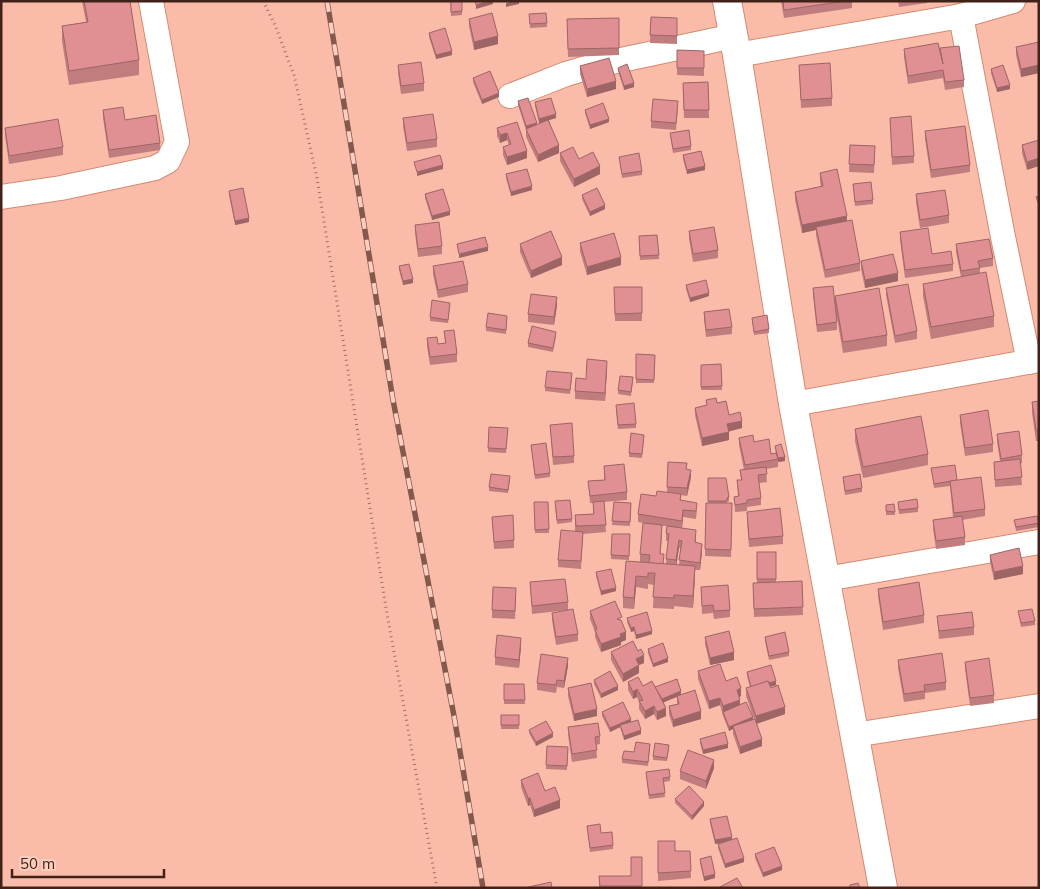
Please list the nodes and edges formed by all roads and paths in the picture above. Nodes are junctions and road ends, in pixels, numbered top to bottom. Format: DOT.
graph roads {
  1 [pos="151,1"];
  2 [pos="263,1"];
  3 [pos="727,1"];
  4 [pos="1013,1"];
  5 [pos="961,16"];
  6 [pos="735,45"];
  7 [pos="510,96"];
  8 [pos="1,197"];
  9 [pos="1034,361"];
  10 [pos="793,404"];
  11 [pos="1039,542"];
  12 [pos="826,579"];
  13 [pos="1039,706"];
  14 [pos="854,735"];
  15 [pos="437,888"];
  16 [pos="883,888"];
  1 -- 8 [label="street"];
  2 -- 15 [label="path"];
  3 -- 6 [label="main road"];
  4 -- 5 [label="street"];
  5 -- 6 [label="street"];
  5 -- 9 [label="street"];
  6 -- 7 [label="street"];
  6 -- 10 [label="main road"];
  9 -- 10 [label="street"];
  10 -- 12 [label="main road"];
  11 -- 12 [label="street"];
  12 -- 14 [label="main road"];
  13 -- 14 [label="street"];
  14 -- 16 [label="main road"];
}
